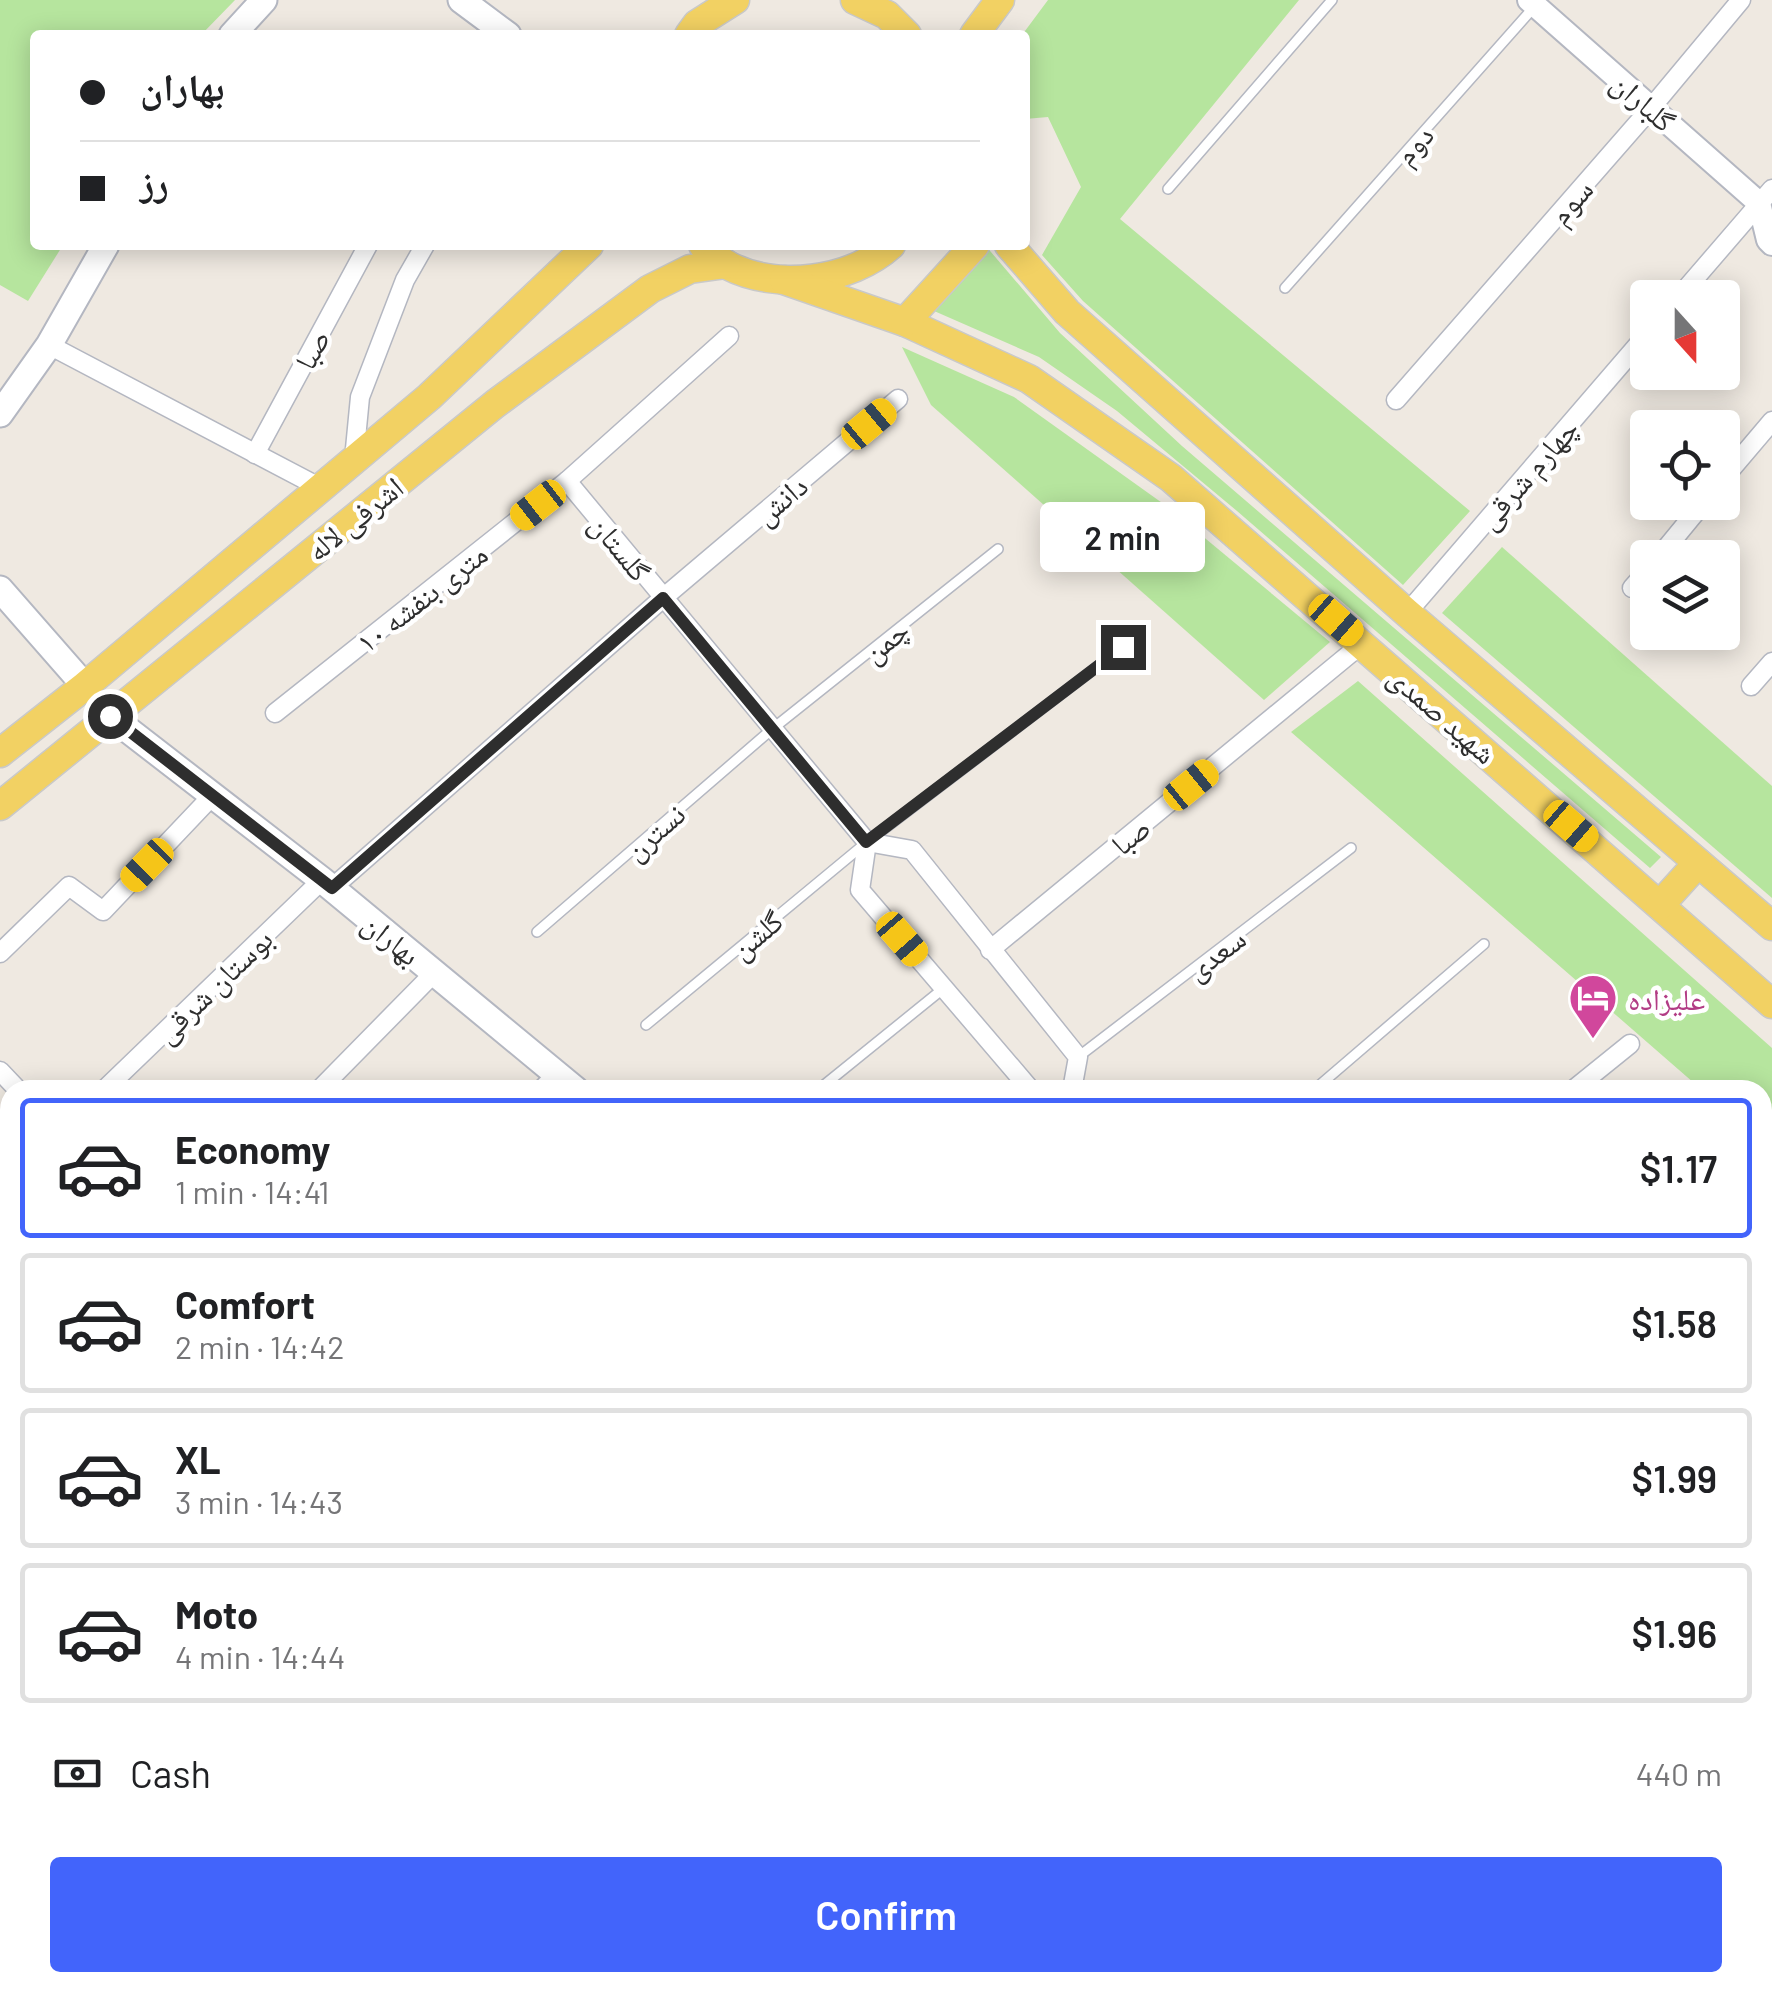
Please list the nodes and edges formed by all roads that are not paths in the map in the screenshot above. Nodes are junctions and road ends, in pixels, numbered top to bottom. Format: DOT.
graph roads {
  1 [pos="264,0"];
  2 [pos="461,0"];
  3 [pos="735,0"];
  4 [pos="855,0"];
  5 [pos="1000,0"];
  6 [pos="1332,0"];
  7 [pos="1740,0"];
  8 [pos="1535,2"];
  9 [pos="893,17"];
  10 [pos="237,30"];
  11 [pos="501,30"];
  12 [pos="693,30"];
  13 [pos="978,30"];
  14 [pos="1651,108"];
  15 [pos="1168,189"];
  16 [pos="1768,197"];
  17 [pos="1772,244"];
  18 [pos="103,250"];
  19 [pos="365,250"];
  20 [pos="422,250"];
  21 [pos="584,250"];
  22 [pos="709,250"];
  23 [pos="886,250"];
  24 [pos="970,250"];
  25 [pos="1012,250"];
  26 [pos="726,264"];
  27 [pos="784,280"];
  28 [pos="1694,280"];
  29 [pos="1285,288"];
  30 [pos="905,322"];
  31 [pos="730,336"];
  32 [pos="49,345"];
  33 [pos="1630,354"];
  34 [pos="898,399"];
  35 [pos="1396,400"];
  36 [pos="0,414"];
  37 [pos="1772,422"];
  38 [pos="255,454"];
  39 [pos="354,459"];
  40 [pos="1740,459"];
  41 [pos="567,482"];
  42 [pos="319,487"];
  43 [pos="1689,520"];
  44 [pos="1673,540"];
  45 [pos="998,549"];
  46 [pos="0,589"];
  47 [pos="663,598"];
  48 [pos="1407,613"];
  49 [pos="1363,643"];
  50 [pos="1123,647"];
  51 [pos="1772,662"];
  52 [pos="84,686"];
  53 [pos="1750,686"];
  54 [pos="274,713"];
  55 [pos="110,716"];
  56 [pos="771,730"];
  57 [pos="0,753"];
  58 [pos="213,795"];
  59 [pos="0,806"];
  60 [pos="866,842"];
  61 [pos="1351,848"];
  62 [pos="1698,863"];
  63 [pos="327,884"];
  64 [pos="1660,905"];
  65 [pos="1772,926"];
  66 [pos="537,932"];
  67 [pos="1484,944"];
  68 [pos="990,950"];
  69 [pos="0,953"];
  70 [pos="434,972"];
  71 [pos="944,988"];
  72 [pos="1772,1004"];
  73 [pos="646,1025"];
  74 [pos="1630,1044"];
  75 [pos="1078,1057"];
  76 [pos="115,1080"];
  77 [pos="329,1080"];
  78 [pos="553,1080"];
  79 [pos="830,1080"];
  80 [pos="1022,1080"];
  81 [pos="1074,1080"];
  82 [pos="1326,1080"];
  83 [pos="1585,1080"];
  1 -- 10 [label="main road"];
  2 -- 11 [label="main road"];
  3 -- 12 [label="main road"];
  4 -- 9 [label="main road"];
  5 -- 13 [label="main road"];
  6 -- 15 [label="lane"];
  7 -- 14 [label="street, سوم"];
  8 -- 14 [label="street, گلباران"];
  8 -- 29 [label="lane, دوم"];
  14 -- 16 [label="street, گلباران"];
  14 -- 35 [label="street, سوم"];
  16 -- 17 [label="street"];
  16 -- 28 [label="street"];
  18 -- 32 [label="main road"];
  19 -- 38 [label="street, صبا"];
  20 -- 39 [label="street"];
  21 -- 39 [label="main road, اشرفی لاله"];
  22 -- 26 [label="main road"];
  23 -- 27 [label="main road"];
  24 -- 30 [label="main road"];
  25 -- 48 [label="main road, شهید صمدی"];
  26 -- 27 [label="main road, شهید صمدی"];
  26 -- 55 [label="main road, اشرفی لاله"];
  27 -- 30 [label="main road, شهید صمدی"];
  30 -- 49 [label="main road, شهید صمدی"];
  31 -- 41 [label="street, ۱۰ متری بنفشه"];
  32 -- 36 [label="main road"];
  32 -- 38 [label="street"];
  33 -- 48 [label="street, چهارم شرقی"];
  34 -- 47 [label="street, دانش"];
  37 -- 40 [label="street"];
  38 -- 42 [label="street"];
  39 -- 42 [label="main road, اشرفی لاله"];
  41 -- 47 [label="street, گلستان"];
  41 -- 54 [label="street, ۱۰ متری بنفشه"];
  42 -- 52 [label="main road, اشرفی لاله"];
  43 -- 44 [label="street"];
  45 -- 56 [label="lane, چمن"];
  46 -- 52 [label="main road"];
  47 -- 56 [label="street, گلستان"];
  47 -- 63 [label="street, دانش"];
  48 -- 62 [label="main road, شهید صمدی"];
  49 -- 64 [label="main road, شهید صمدی"];
  49 -- 68 [label="street, صبا"];
  50 -- 60 [label="lane, گلشن"];
  51 -- 53 [label="street"];
  52 -- 57 [label="main road, اشرفی لاله"];
  55 -- 58 [label="main road, بهاران"];
  55 -- 59 [label="main road, اشرفی لاله"];
  56 -- 60 [label="street, گلستان"];
  56 -- 66 [label="lane, نسترن"];
  58 -- 63 [label="main road, بهاران"];
  58 -- 69 [label="street"];
  60 -- 68 [label="street"];
  60 -- 71 [label="street"];
  60 -- 73 [label="lane, گلشن"];
  61 -- 75 [label="lane, سعدی"];
  62 -- 64 [label="main road"];
  62 -- 65 [label="main road, شهید صمدی"];
  63 -- 70 [label="main road, بهاران"];
  63 -- 76 [label="street, بوستان شرقی"];
  64 -- 72 [label="main road, شهید صمدی"];
  67 -- 82 [label="lane"];
  68 -- 75 [label="street"];
  70 -- 77 [label="street"];
  70 -- 78 [label="main road, بهاران"];
  71 -- 79 [label="lane"];
  71 -- 80 [label="street"];
  74 -- 83 [label="street"];
  75 -- 81 [label="street"];
}
